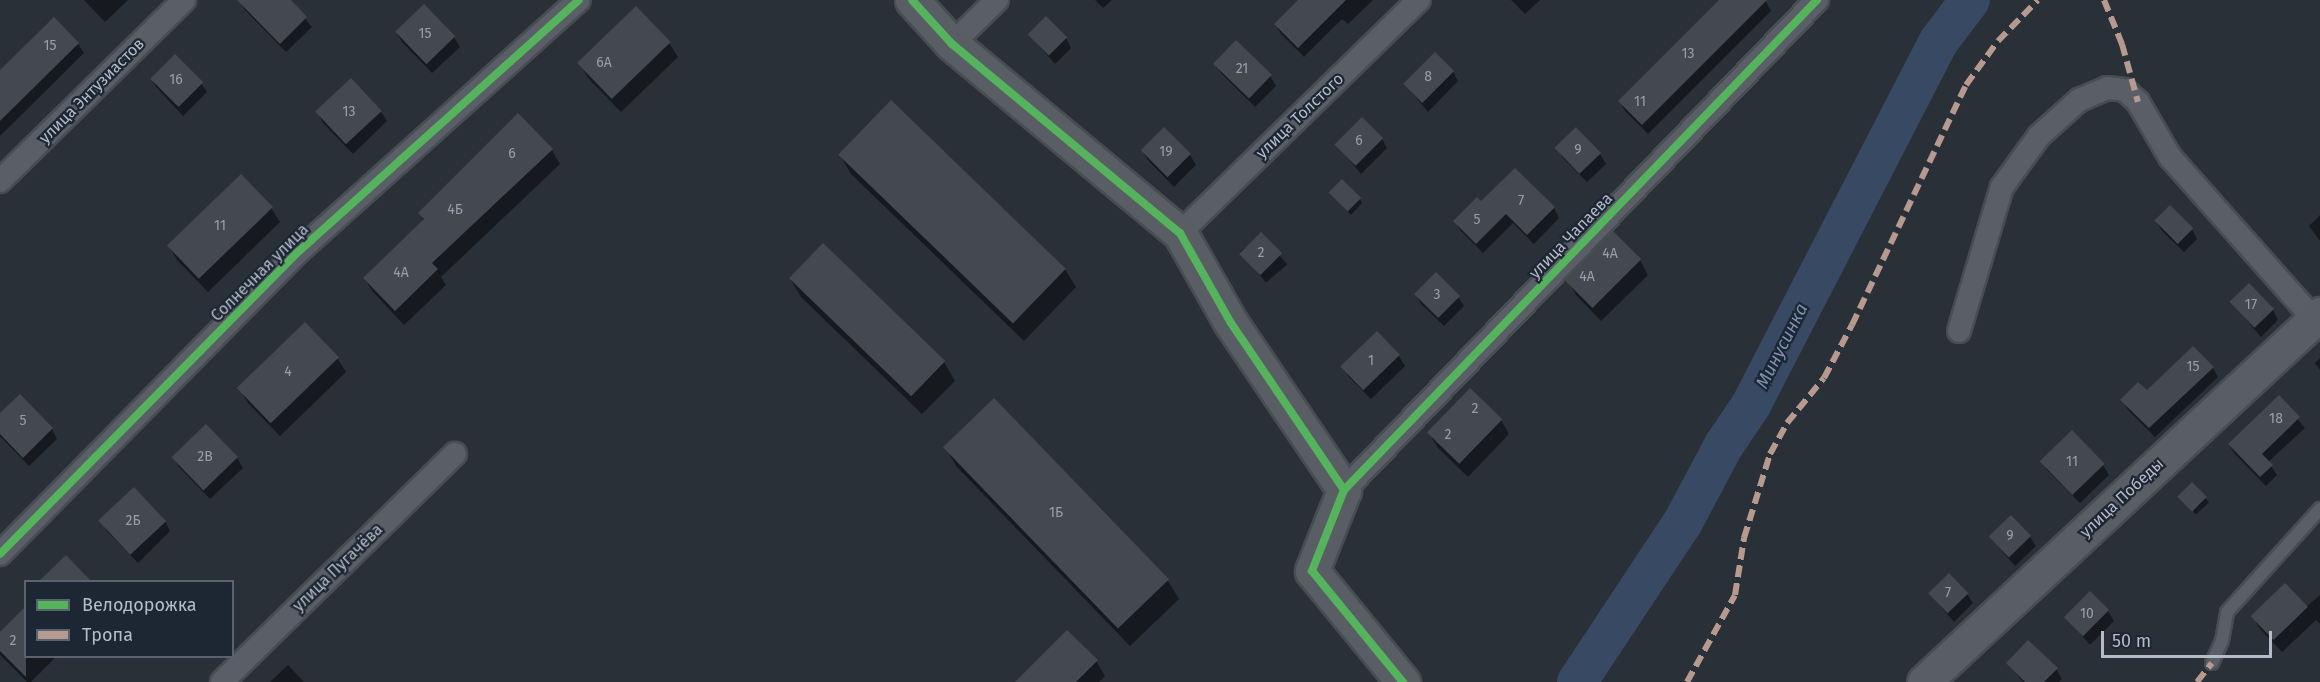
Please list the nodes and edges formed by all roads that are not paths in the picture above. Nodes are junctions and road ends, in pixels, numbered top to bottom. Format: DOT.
graph roads {
  1 [pos="184,0"];
  2 [pos="579,0"];
  3 [pos="912,0"];
  4 [pos="997,0"];
  5 [pos="1419,0"];
  6 [pos="1817,0"];
  7 [pos="952,44"];
  8 [pos="0,181"];
  9 [pos="1180,233"];
  10 [pos="2318,320"];
  11 [pos="1959,331"];
  12 [pos="455,454"];
  13 [pos="1344,490"];
  14 [pos="2320,509"];
  15 [pos="0,554"];
  16 [pos="2212,663"];
  17 [pos="222,682"];
  18 [pos="1403,682"];
  19 [pos="1924,682"];
  1 -- 8 [label="street, улица Энтузиастов"];
  2 -- 15 [label="street, Солнечная улица"];
  3 -- 7 [label="street"];
  4 -- 7 [label="street"];
  5 -- 9 [label="street, улица Толстого"];
  6 -- 13 [label="street, улица Чапаева"];
  7 -- 9 [label="street"];
  9 -- 13 [label="street"];
  10 -- 11 [label="street"];
  10 -- 19 [label="street, улица Победы"];
  12 -- 17 [label="street, улица Пугачёва"];
  13 -- 18 [label="street"];
  14 -- 16 [label="lane"];
}
